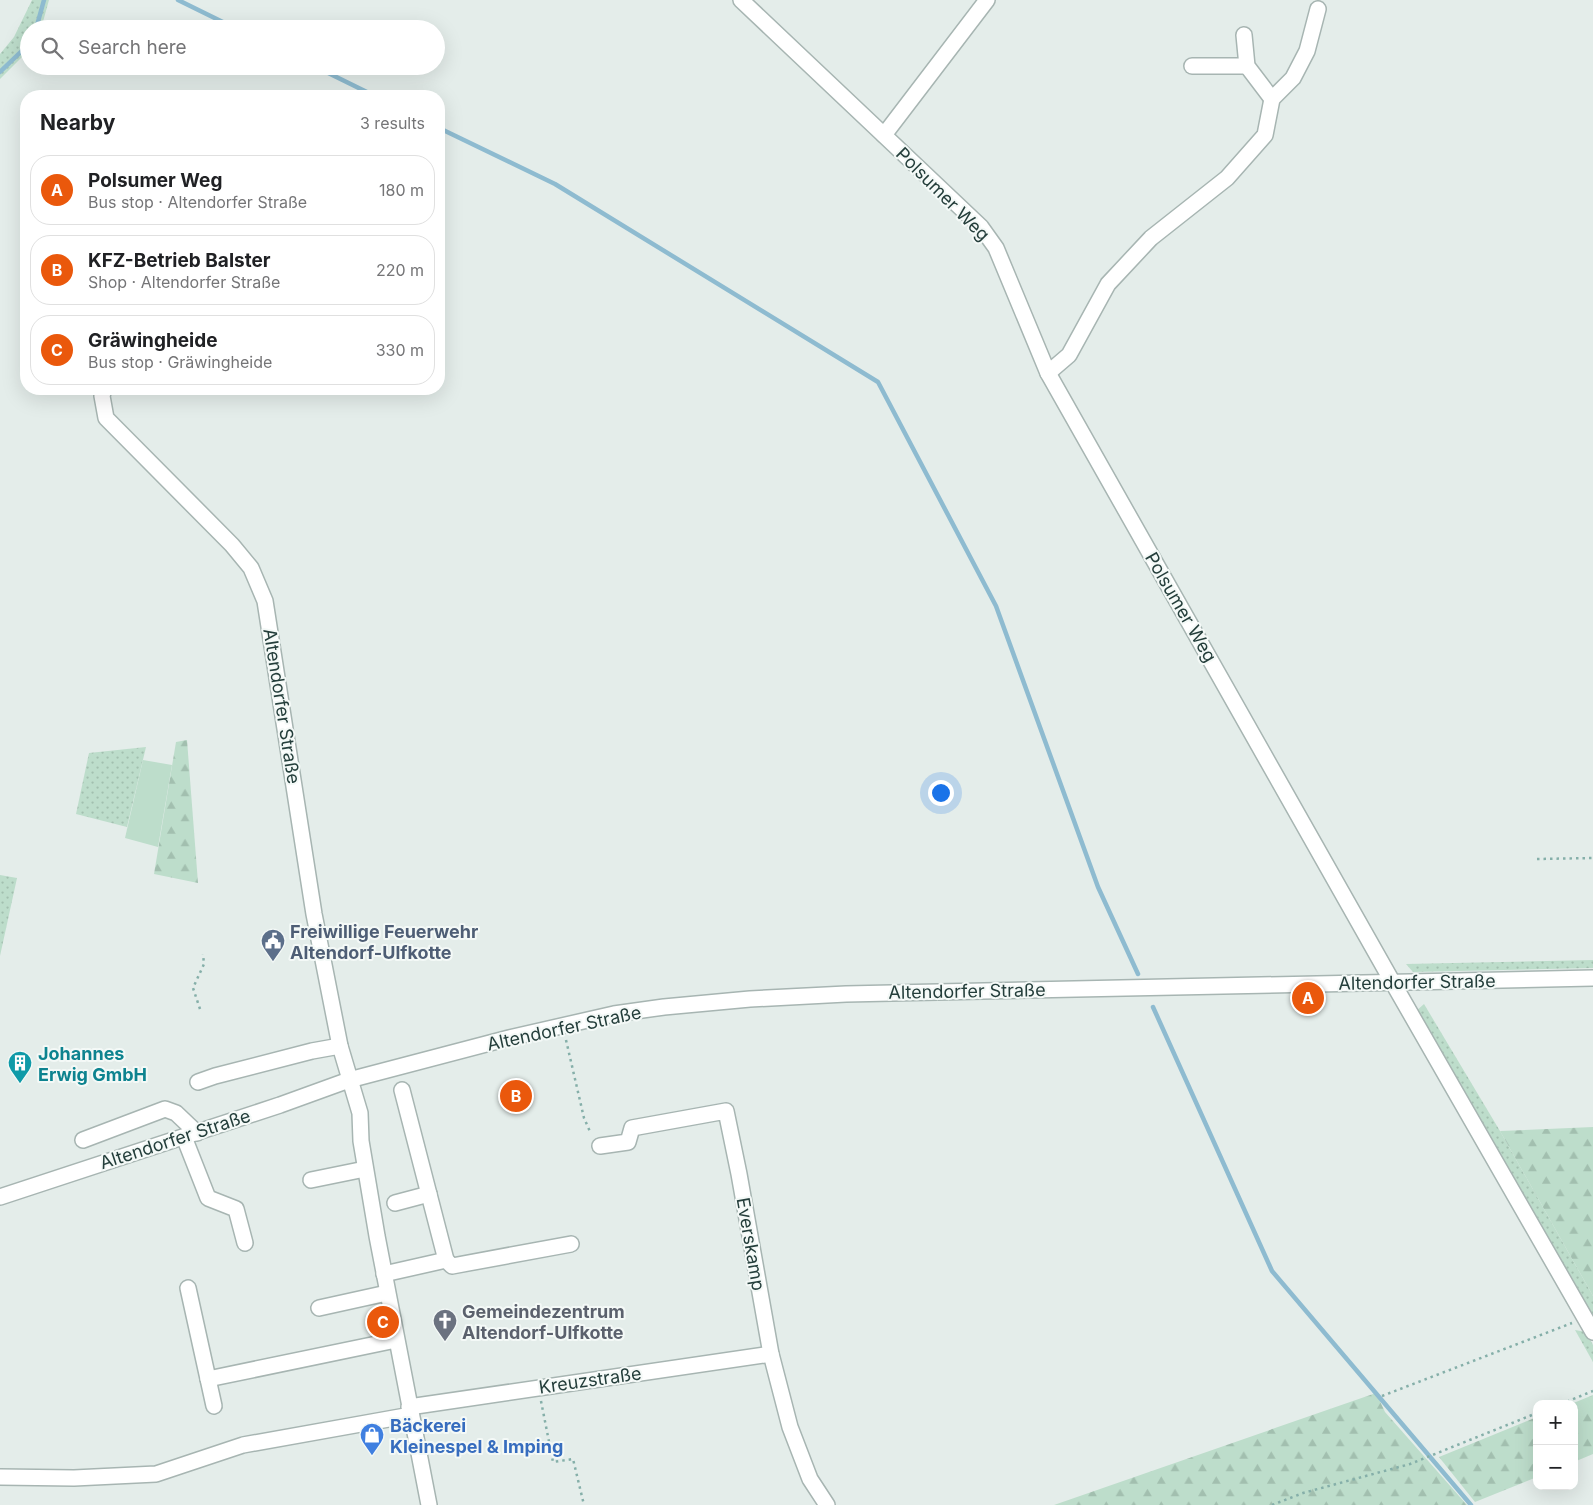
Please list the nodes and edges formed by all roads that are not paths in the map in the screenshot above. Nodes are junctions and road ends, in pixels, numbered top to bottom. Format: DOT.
graph roads {
  1 [pos="741,0"];
  2 [pos="987,0"];
  3 [pos="1318,9"];
  4 [pos="1244,35"];
  5 [pos="1192,66"];
  6 [pos="1247,66"];
  7 [pos="1272,99"];
  8 [pos="884,135"];
  9 [pos="1048,373"];
  10 [pos="102,395"];
  11 [pos="1593,978"];
  12 [pos="1392,982"];
  13 [pos="340,1046"];
  14 [pos="349,1080"];
  15 [pos="198,1082"];
  16 [pos="402,1090"];
  17 [pos="191,1135"];
  18 [pos="83,1140"];
  19 [pos="600,1146"];
  20 [pos="365,1169"];
  21 [pos="311,1180"];
  22 [pos="429,1194"];
  23 [pos="0,1197"];
  24 [pos="395,1203"];
  25 [pos="245,1243"];
  26 [pos="570,1244"];
  27 [pos="446,1260"];
  28 [pos="384,1274"];
  29 [pos="188,1288"];
  30 [pos="387,1293"];
  31 [pos="319,1308"];
  32 [pos="1593,1332"];
  33 [pos="396,1340"];
  34 [pos="771,1354"];
  35 [pos="208,1379"];
  36 [pos="214,1406"];
  37 [pos="410,1411"];
  38 [pos="0,1477"];
  39 [pos="429,1505"];
  40 [pos="827,1505"];
  1 -- 8 [label="street, Polsumer Weg"];
  2 -- 8 [label="street, Polsumer Weg"];
  3 -- 7 [label="street"];
  4 -- 6 [label="street"];
  5 -- 6 [label="street"];
  6 -- 7 [label="street"];
  7 -- 9 [label="street"];
  8 -- 9 [label="street, Polsumer Weg"];
  9 -- 12 [label="street, Polsumer Weg"];
  10 -- 13 [label="street, Altendorfer Straße"];
  11 -- 12 [label="street, Altendorfer Straße"];
  12 -- 14 [label="street, Altendorfer Straße"];
  12 -- 32 [label="street, Polsumer Weg"];
  13 -- 14 [label="street, Altendorfer Straße"];
  13 -- 15 [label="street"];
  14 -- 17 [label="street, Altendorfer Straße"];
  14 -- 20 [label="street"];
  16 -- 22 [label="street"];
  17 -- 18 [label="street"];
  17 -- 23 [label="street, Altendorfer Straße"];
  17 -- 25 [label="street"];
  19 -- 34 [label="street, Everskamp"];
  20 -- 21 [label="street"];
  20 -- 28 [label="street"];
  22 -- 24 [label="street"];
  22 -- 27 [label="street"];
  26 -- 27 [label="street"];
  27 -- 28 [label="street"];
  28 -- 30 [label="street"];
  29 -- 35 [label="street"];
  30 -- 31 [label="street"];
  30 -- 33 [label="street"];
  33 -- 35 [label="street"];
  33 -- 37 [label="street"];
  34 -- 37 [label="street, Kreuzstraße"];
  34 -- 40 [label="street, Everskamp"];
  35 -- 36 [label="street"];
  37 -- 38 [label="street, Kreuzstraße"];
  37 -- 39 [label="street"];
}
